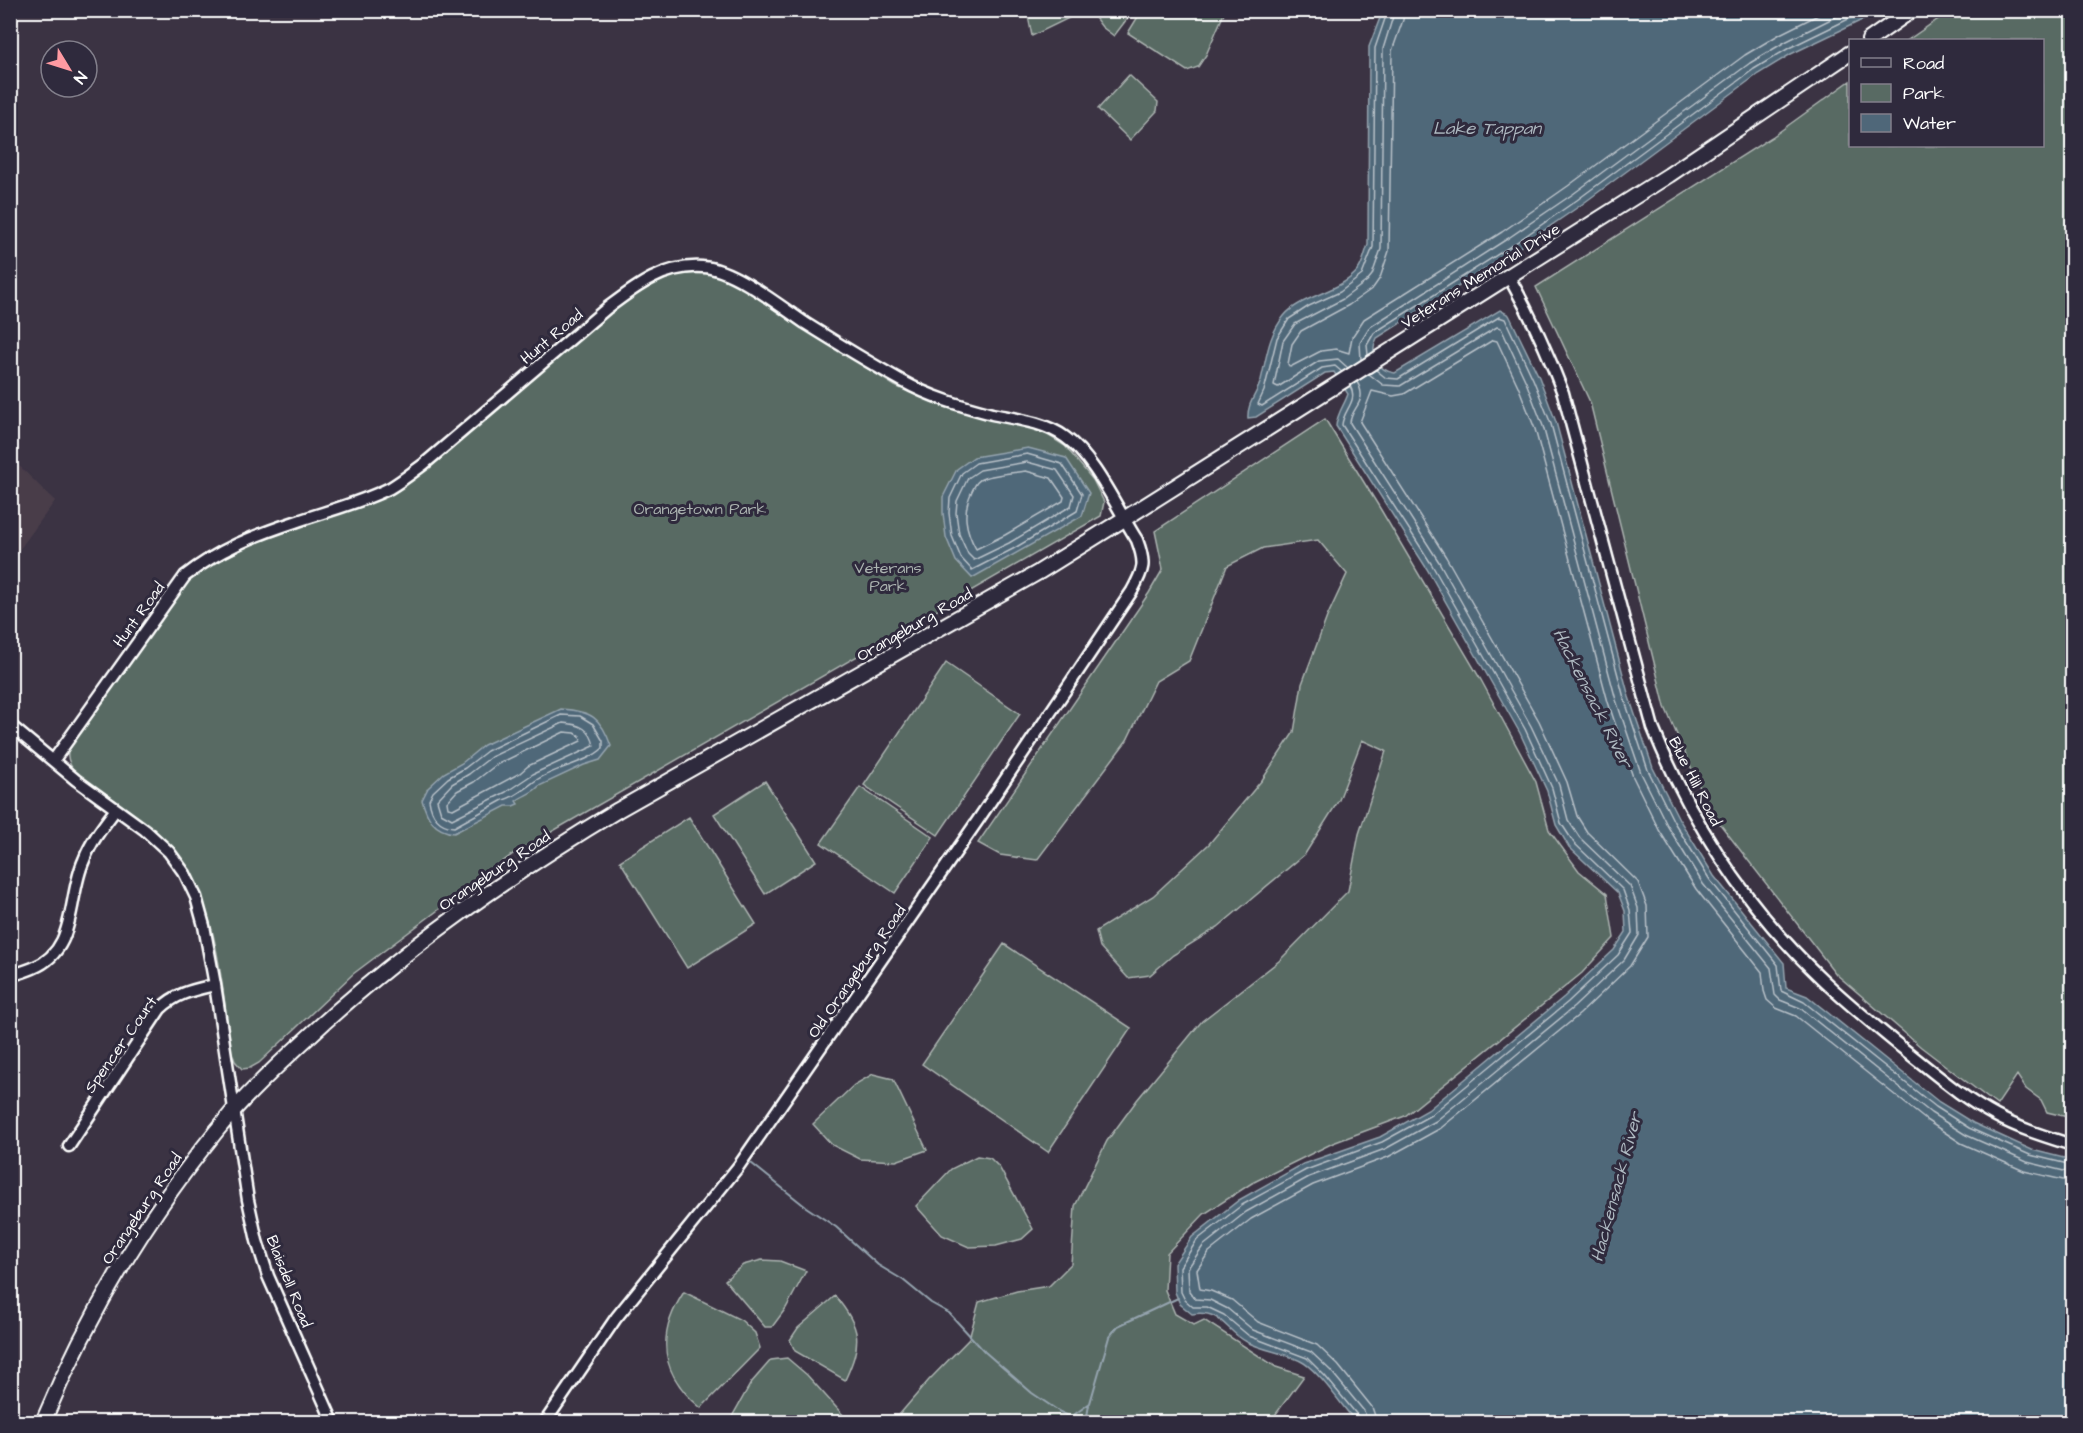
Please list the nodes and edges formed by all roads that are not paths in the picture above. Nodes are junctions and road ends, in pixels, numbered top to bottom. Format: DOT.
graph roads {
  1 [pos="1912,10"];
  2 [pos="1870,39"];
  3 [pos="1849,54"];
  4 [pos="1509,277"];
  5 [pos="1124,519"];
  6 [pos="10,725"];
  7 [pos="53,761"];
  8 [pos="116,809"];
  9 [pos="10,975"];
  10 [pos="215,985"];
  11 [pos="235,1109"];
  12 [pos="2073,1145"];
  13 [pos="69,1146"];
  14 [pos="43,1422"];
  15 [pos="333,1422"];
  16 [pos="545,1422"];
  1 -- 2 [label="main road"];
  3 -- 4 [label="main road, Veterans Memorial Drive"];
  4 -- 5 [label="main road, Veterans Memorial Drive"];
  4 -- 12 [label="street, Blue Hill Road"];
  5 -- 7 [label="street, Hunt Road"];
  5 -- 11 [label="main road, Orangeburg Road"];
  5 -- 16 [label="street, Old Orangeburg Road"];
  6 -- 7 [label="street, Blaisdell Road"];
  7 -- 8 [label="street, Blaisdell Road"];
  8 -- 9 [label="street"];
  8 -- 10 [label="street, Blaisdell Road"];
  10 -- 11 [label="street, Blaisdell Road"];
  10 -- 13 [label="street, Spencer Court"];
  11 -- 14 [label="main road, Orangeburg Road"];
  11 -- 15 [label="street, Blaisdell Road"];
}
